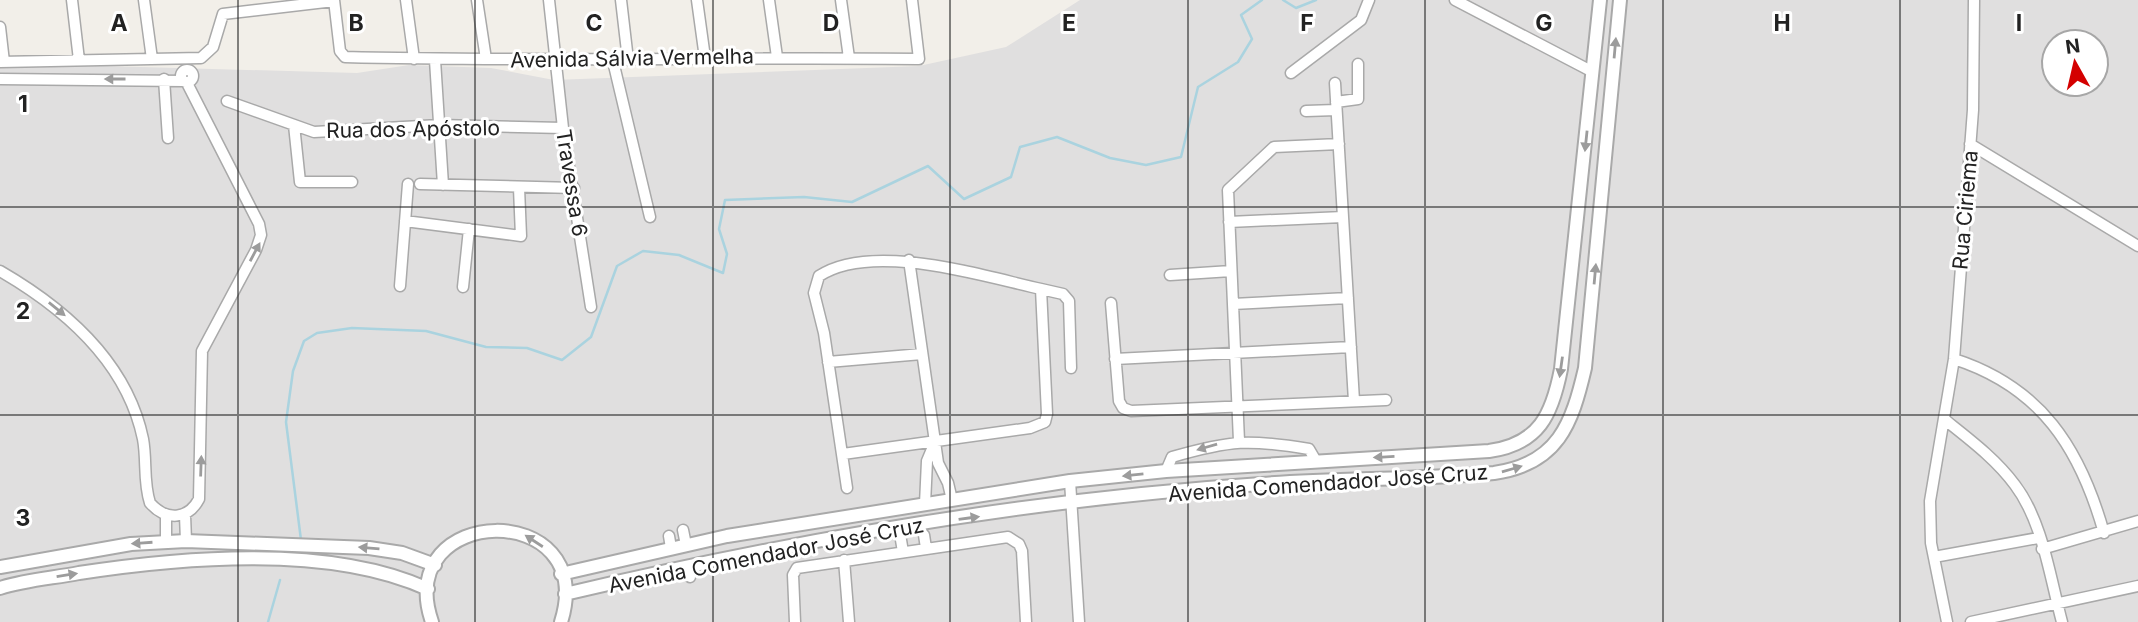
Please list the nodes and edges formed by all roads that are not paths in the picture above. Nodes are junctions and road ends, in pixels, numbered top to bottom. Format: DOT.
graph roads {
  1 [pos="72,0"];
  2 [pos="144,0"];
  3 [pos="334,0"];
  4 [pos="406,0"];
  5 [pos="478,0"];
  6 [pos="549,0"];
  7 [pos="621,0"];
  8 [pos="697,0"];
  9 [pos="769,0"];
  10 [pos="841,0"];
  11 [pos="912,0"];
  12 [pos="1369,0"];
  13 [pos="1455,0"];
  14 [pos="1600,0"];
  15 [pos="1620,0"];
  16 [pos="1974,0"];
  17 [pos="0,27"];
  18 [pos="777,57"];
  19 [pos="705,58"];
  20 [pos="849,58"];
  21 [pos="152,59"];
  22 [pos="414,59"];
  23 [pos="555,59"];
  24 [pos="79,60"];
  25 [pos="435,60"];
  26 [pos="486,60"];
  27 [pos="628,60"];
  28 [pos="613,61"];
  29 [pos="2,62"];
  30 [pos="1358,64"];
  31 [pos="1593,72"];
  32 [pos="1291,74"];
  33 [pos="0,79"];
  34 [pos="164,79"];
  35 [pos="1335,83"];
  36 [pos="227,101"];
  37 [pos="1336,106"];
  38 [pos="1306,111"];
  39 [pos="294,125"];
  40 [pos="439,125"];
  41 [pos="563,128"];
  42 [pos="168,138"];
  43 [pos="1339,144"];
  44 [pos="1970,144"];
  45 [pos="352,182"];
  46 [pos="408,184"];
  47 [pos="420,184"];
  48 [pos="443,185"];
  49 [pos="519,188"];
  50 [pos="574,188"];
  51 [pos="650,216"];
  52 [pos="1343,217"];
  53 [pos="405,221"];
  54 [pos="1229,222"];
  55 [pos="469,229"];
  56 [pos="2138,246"];
  57 [pos="909,260"];
  58 [pos="0,271"];
  59 [pos="1231,271"];
  60 [pos="1171,275"];
  61 [pos="400,286"];
  62 [pos="463,287"];
  63 [pos="1041,289"];
  64 [pos="1348,298"];
  65 [pos="1111,303"];
  66 [pos="1233,304"];
  67 [pos="591,307"];
  68 [pos="1351,347"];
  69 [pos="1235,353"];
  70 [pos="922,354"];
  71 [pos="1115,359"];
  72 [pos="1954,359"];
  73 [pos="828,362"];
  74 [pos="1071,368"];
  75 [pos="1386,400"];
  76 [pos="1354,401"];
  77 [pos="1237,406"];
  78 [pos="1944,419"];
  79 [pos="1239,441"];
  80 [pos="935,442"];
  81 [pos="844,454"];
  82 [pos="1316,461"];
  83 [pos="1166,471"];
  84 [pos="1070,481"];
  85 [pos="847,488"];
  86 [pos="952,500"];
  87 [pos="925,504"];
  88 [pos="1072,504"];
  89 [pos="166,515"];
  90 [pos="185,515"];
  91 [pos="2138,521"];
  92 [pos="899,528"];
  93 [pos="683,530"];
  94 [pos="2104,533"];
  95 [pos="924,535"];
  96 [pos="2038,538"];
  97 [pos="166,541"];
  98 [pos="186,541"];
  99 [pos="687,545"];
  100 [pos="99,548"];
  101 [pos="926,548"];
  102 [pos="2042,549"];
  103 [pos="903,552"];
  104 [pos="1934,557"];
  105 [pos="844,560"];
  106 [pos="435,565"];
  107 [pos="0,568"];
  108 [pos="100,570"];
  109 [pos="561,573"];
  110 [pos="2138,586"];
  111 [pos="0,588"];
  112 [pos="428,589"];
  113 [pos="565,594"];
  114 [pos="2057,603"];
  115 [pos="432,622"];
  116 [pos="561,622"];
  117 [pos="795,622"];
  118 [pos="849,622"];
  119 [pos="1027,622"];
  120 [pos="1079,622"];
  121 [pos="1947,622"];
  122 [pos="1971,622"];
  123 [pos="2062,622"];
  1 -- 24 [label="street"];
  2 -- 21 [label="street"];
  3 -- 21 [label="street"];
  3 -- 22 [label="street, Avenida Sálvia Vermelha"];
  4 -- 22 [label="street"];
  5 -- 26 [label="street"];
  6 -- 23 [label="street, Travessa 6"];
  7 -- 27 [label="street"];
  8 -- 19 [label="street"];
  9 -- 18 [label="street"];
  10 -- 20 [label="street"];
  11 -- 20 [label="street, Avenida Sálvia Vermelha"];
  12 -- 32 [label="street"];
  13 -- 31 [label="street"];
  14 -- 31 [label="street, Avenida Comendador José Cruz"];
  88 -- 15 [label="street, Avenida Comendador José Cruz, one-way"];
  16 -- 44 [label="street, Rua Ciriema"];
  17 -- 29 [label="street"];
  18 -- 19 [label="street, Avenida Sálvia Vermelha"];
  18 -- 20 [label="street, Avenida Sálvia Vermelha"];
  19 -- 27 [label="street, Avenida Sálvia Vermelha"];
  21 -- 24 [label="street"];
  22 -- 25 [label="street, Avenida Sálvia Vermelha"];
  23 -- 26 [label="street, Avenida Sálvia Vermelha"];
  23 -- 28 [label="street, Avenida Sálvia Vermelha"];
  23 -- 41 [label="street, Travessa 6"];
  24 -- 29 [label="street"];
  25 -- 26 [label="street, Avenida Sálvia Vermelha"];
  25 -- 40 [label="street"];
  27 -- 28 [label="street, Avenida Sálvia Vermelha"];
  28 -- 51 [label="street"];
  30 -- 37 [label="street"];
  31 -- 82 [label="street, Avenida Comendador José Cruz, one-way"];
  34 -- 33 [label="street, one-way"];
  34 -- 42 [label="street"];
  90 -- 34 [label="street, one-way"];
  35 -- 37 [label="street"];
  36 -- 39 [label="street, Rua dos Apóstolo"];
  37 -- 38 [label="street"];
  37 -- 43 [label="street"];
  39 -- 40 [label="street, Rua dos Apóstolo"];
  39 -- 45 [label="street"];
  40 -- 41 [label="street, Rua dos Apóstolo"];
  40 -- 48 [label="street"];
  41 -- 50 [label="street, Travessa 6"];
  43 -- 52 [label="street"];
  43 -- 54 [label="street"];
  44 -- 56 [label="street"];
  44 -- 72 [label="street, Rua Ciriema"];
  46 -- 53 [label="street"];
  47 -- 48 [label="street"];
  48 -- 49 [label="street"];
  49 -- 50 [label="street"];
  49 -- 55 [label="street"];
  50 -- 67 [label="street, Travessa 6"];
  52 -- 54 [label="street"];
  52 -- 64 [label="street"];
  53 -- 55 [label="street"];
  53 -- 61 [label="street"];
  54 -- 59 [label="street"];
  55 -- 62 [label="street"];
  57 -- 63 [label="street"];
  57 -- 70 [label="street"];
  57 -- 73 [label="street"];
  58 -- 89 [label="street, one-way"];
  59 -- 60 [label="street"];
  59 -- 66 [label="street"];
  63 -- 74 [label="street"];
  63 -- 80 [label="street"];
  64 -- 66 [label="street"];
  64 -- 68 [label="street"];
  65 -- 71 [label="street"];
  66 -- 69 [label="street"];
  68 -- 69 [label="street"];
  68 -- 76 [label="street"];
  69 -- 71 [label="street"];
  69 -- 77 [label="street"];
  70 -- 73 [label="street"];
  70 -- 80 [label="street"];
  71 -- 77 [label="street"];
  72 -- 78 [label="street, Rua Ciriema"];
  72 -- 94 [label="street"];
  73 -- 81 [label="street"];
  75 -- 76 [label="street"];
  76 -- 77 [label="street"];
  77 -- 79 [label="street"];
  78 -- 96 [label="street"];
  78 -- 104 [label="street, Rua Ciriema"];
  79 -- 82 [label="street"];
  79 -- 83 [label="street, one-way"];
  80 -- 81 [label="street"];
  80 -- 86 [label="street"];
  80 -- 87 [label="street"];
  81 -- 85 [label="street"];
  82 -- 83 [label="street, Avenida Comendador José Cruz"];
  83 -- 84 [label="street, Avenida Comendador José Cruz, one-way"];
  84 -- 86 [label="street, Avenida Comendador José Cruz"];
  84 -- 88 [label="street"];
  86 -- 87 [label="street, Avenida Comendador José Cruz"];
  87 -- 99 [label="street, Avenida Comendador José Cruz"];
  92 -- 88 [label="street, Avenida Comendador José Cruz, one-way"];
  88 -- 120 [label="street"];
  89 -- 90 [label="street"];
  89 -- 97 [label="street"];
  90 -- 98 [label="street"];
  91 -- 94 [label="street"];
  92 -- 103 [label="street"];
  92 -- 113 [label="street, Avenida Comendador José Cruz"];
  93 -- 99 [label="street"];
  94 -- 102 [label="street"];
  95 -- 101 [label="street"];
  96 -- 102 [label="street"];
  96 -- 104 [label="street"];
  97 -- 98 [label="street"];
  97 -- 100 [label="street, one-way"];
  106 -- 98 [label="street, one-way"];
  99 -- 109 [label="street, Avenida Comendador José Cruz"];
  100 -- 107 [label="street"];
  100 -- 108 [label="street"];
  101 -- 103 [label="street"];
  101 -- 119 [label="street"];
  102 -- 114 [label="street"];
  103 -- 105 [label="street"];
  104 -- 121 [label="street, Rua Ciriema"];
  105 -- 117 [label="street"];
  105 -- 118 [label="street"];
  109 -- 106 [label="street, one-way"];
  106 -- 112 [label="street"];
  111 -- 108 [label="street, one-way"];
  108 -- 112 [label="street"];
  109 -- 113 [label="street"];
  110 -- 114 [label="street"];
  112 -- 115 [label="street"];
  113 -- 116 [label="street"];
  114 -- 122 [label="street"];
  114 -- 123 [label="street"];
}
